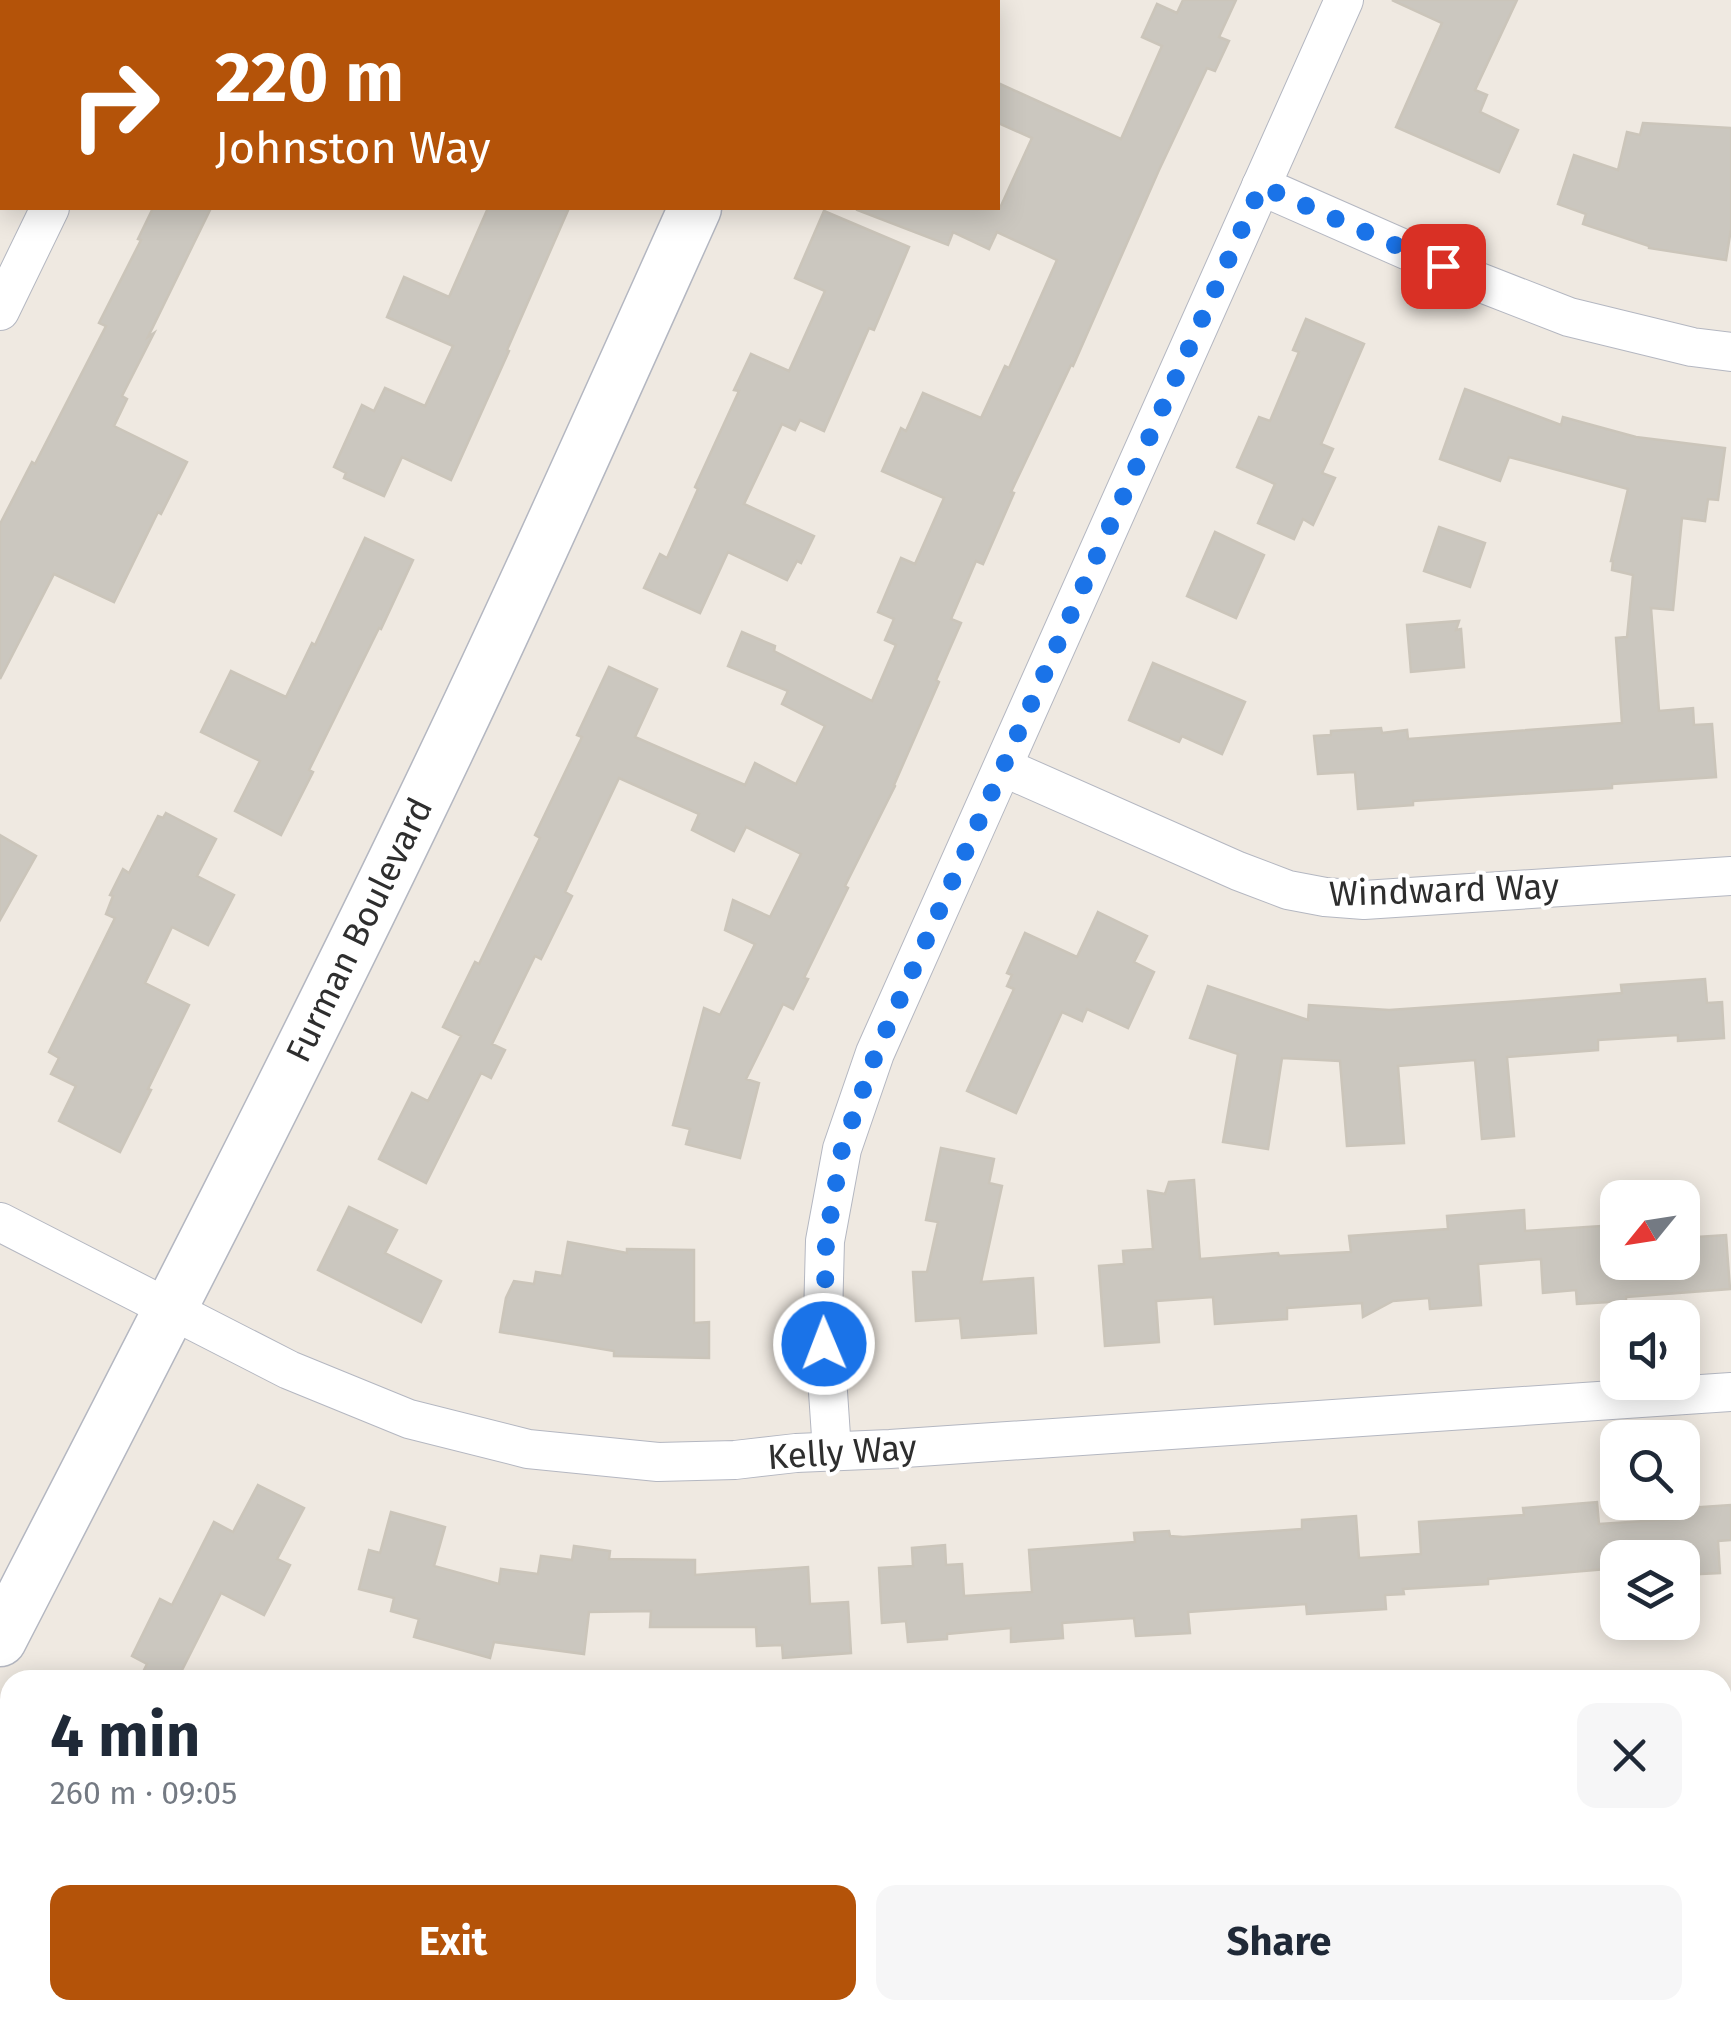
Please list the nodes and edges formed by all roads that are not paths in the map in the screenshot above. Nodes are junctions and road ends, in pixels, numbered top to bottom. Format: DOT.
graph roads {
  1 [pos="1344,0"];
  2 [pos="1261,186"];
  3 [pos="49,210"];
  4 [pos="694,210"];
  5 [pos="0,311"];
  6 [pos="1731,352"];
  7 [pos="1004,767"];
  8 [pos="1731,876"];
  9 [pos="0,1222"];
  10 [pos="170,1309"];
  11 [pos="1731,1392"];
  12 [pos="832,1451"];
  13 [pos="0,1640"];
  1 -- 2 [label="street"];
  2 -- 6 [label="street"];
  2 -- 7 [label="street"];
  3 -- 5 [label="street"];
  4 -- 10 [label="street, Furman Boulevard"];
  7 -- 8 [label="street, Windward Way"];
  7 -- 12 [label="street"];
  9 -- 10 [label="street, Kelly Way"];
  10 -- 12 [label="street, Kelly Way"];
  10 -- 13 [label="street, Furman Boulevard"];
  11 -- 12 [label="street, Kelly Way"];
}
